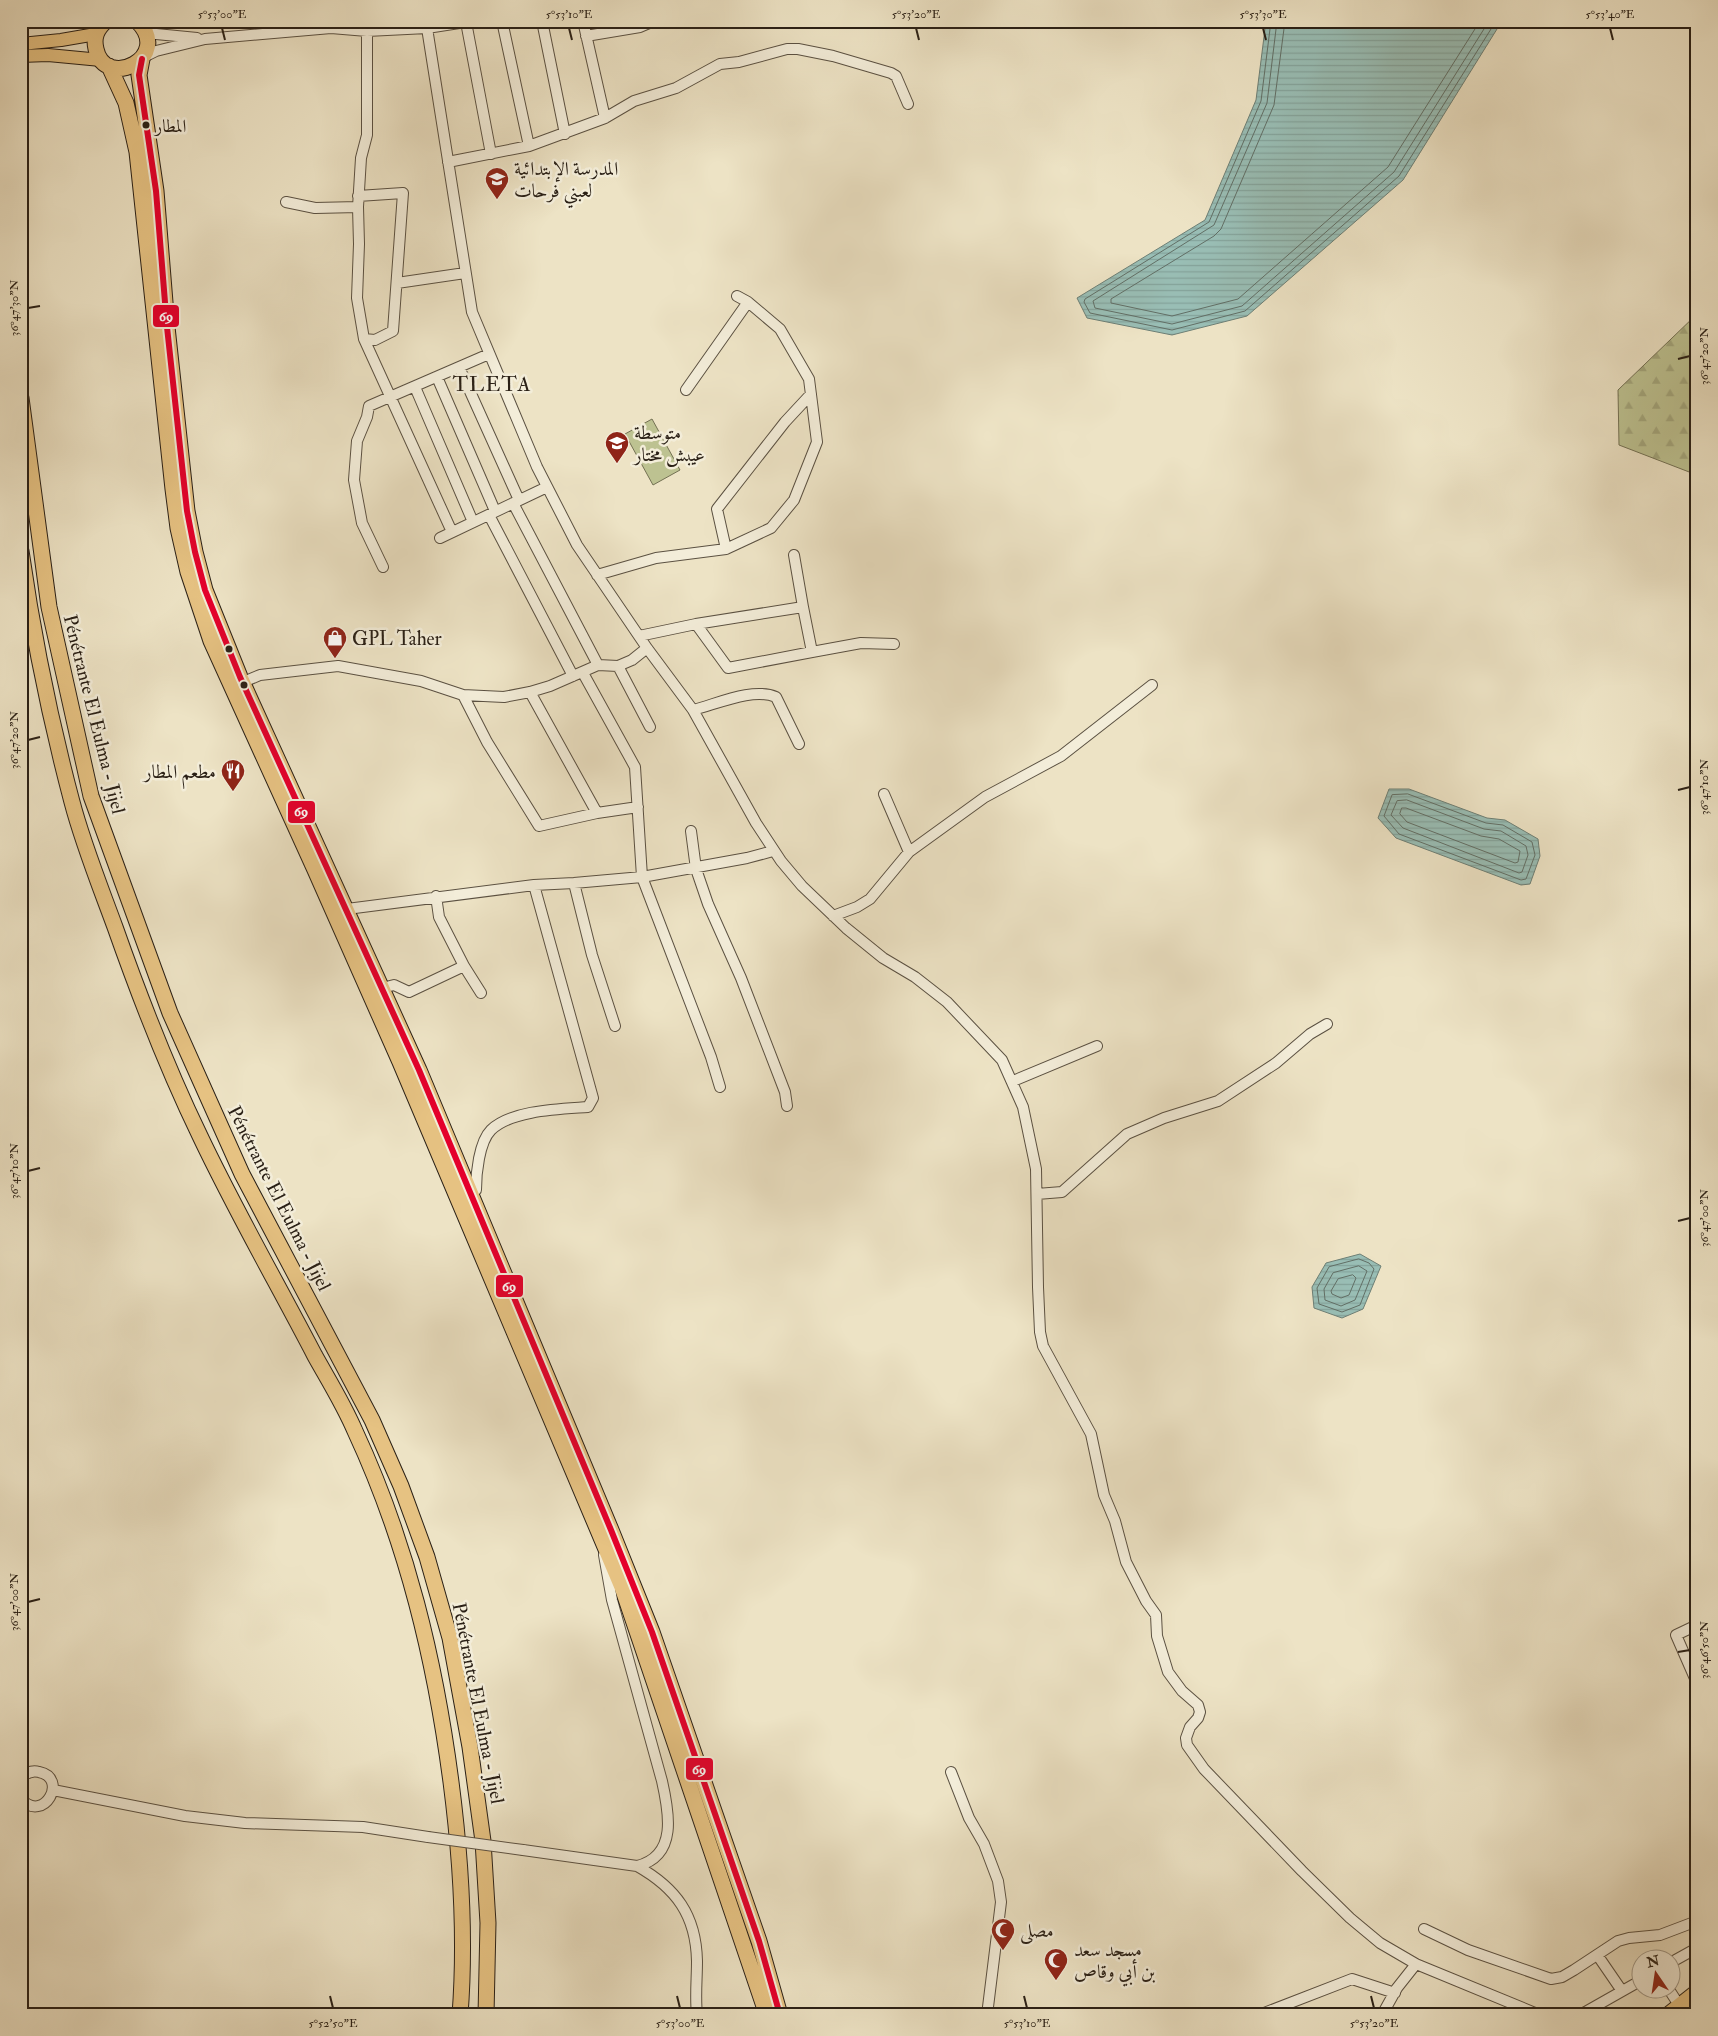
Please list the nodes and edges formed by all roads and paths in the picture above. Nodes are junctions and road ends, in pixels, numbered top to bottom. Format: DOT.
graph roads {
  1 [pos="502,21"];
  2 [pos="542,21"];
  3 [pos="583,21"];
  4 [pos="654,21"];
  5 [pos="469,22"];
  6 [pos="427,24"];
  7 [pos="330,25"];
  8 [pos="100,26"];
  9 [pos="141,26"];
  10 [pos="367,31"];
  11 [pos="586,36"];
  12 [pos="205,39"];
  13 [pos="21,44"];
  14 [pos="21,56"];
  15 [pos="142,59"];
  16 [pos="105,63"];
  17 [pos="908,104"];
  18 [pos="604,118"];
  19 [pos="565,134"];
  20 [pos="529,146"];
  21 [pos="492,154"];
  22 [pos="448,162"];
  23 [pos="286,202"];
  24 [pos="358,202"];
  25 [pos="465,273"];
  26 [pos="397,282"];
  27 [pos="737,296"];
  28 [pos="748,302"];
  29 [pos="364,339"];
  30 [pos="489,354"];
  31 [pos="459,367"];
  32 [pos="437,377"];
  33 [pos="415,386"];
  34 [pos="686,390"];
  35 [pos="811,394"];
  36 [pos="391,397"];
  37 [pos="21,398"];
  38 [pos="547,487"];
  39 [pos="516,502"];
  40 [pos="492,513"];
  41 [pos="473,522"];
  42 [pos="452,532"];
  43 [pos="440,538"];
  44 [pos="726,549"];
  45 [pos="21,551"];
  46 [pos="794,555"];
  47 [pos="383,567"];
  48 [pos="597,575"];
  49 [pos="803,607"];
  50 [pos="696,624"];
  51 [pos="639,636"];
  52 [pos="894,644"];
  53 [pos="648,648"];
  54 [pos="812,652"];
  55 [pos="598,665"];
  56 [pos="618,666"];
  57 [pos="583,673"];
  58 [pos="573,676"];
  59 [pos="243,682"];
  60 [pos="1152,685"];
  61 [pos="530,692"];
  62 [pos="463,695"];
  63 [pos="693,710"];
  64 [pos="650,727"];
  65 [pos="799,744"];
  66 [pos="884,794"];
  67 [pos="638,807"];
  68 [pos="597,813"];
  69 [pos="691,831"];
  70 [pos="773,851"];
  71 [pos="909,852"];
  72 [pos="696,868"];
  73 [pos="642,877"];
  74 [pos="574,883"];
  75 [pos="534,885"];
  76 [pos="436,896"];
  77 [pos="347,909"];
  78 [pos="833,916"];
  79 [pos="464,966"];
  80 [pos="382,988"];
  81 [pos="481,993"];
  82 [pos="1327,1024"];
  83 [pos="615,1026"];
  84 [pos="1097,1046"];
  85 [pos="1013,1081"];
  86 [pos="720,1088"];
  87 [pos="787,1106"];
  88 [pos="471,1194"];
  89 [pos="1037,1194"];
  90 [pos="602,1540"];
  91 [pos="1697,1625"];
  92 [pos="1697,1683"];
  93 [pos="951,1772"];
  94 [pos="21,1778"];
  95 [pos="53,1790"];
  96 [pos="21,1799"];
  97 [pos="637,1866"];
  98 [pos="1697,1921"];
  99 [pos="1424,1930"];
  100 [pos="1697,1948"];
  101 [pos="1598,1956"];
  102 [pos="1680,1957"];
  103 [pos="1416,1964"];
  104 [pos="1630,1987"];
  105 [pos="1622,1992"];
  106 [pos="1697,1992"];
  107 [pos="1395,1993"];
  108 [pos="1672,1998"];
  109 [pos="1697,2008"];
  110 [pos="1678,2012"];
  111 [pos="460,2015"];
  112 [pos="486,2015"];
  113 [pos="697,2015"];
  114 [pos="766,2015"];
  115 [pos="780,2015"];
  116 [pos="987,2015"];
  117 [pos="1259,2015"];
  118 [pos="1382,2015"];
  119 [pos="1540,2015"];
  120 [pos="1580,2015"];
  1 -- 20 [label="street"];
  2 -- 19 [label="street"];
  3 -- 11 [label="street"];
  4 -- 11 [label="street"];
  5 -- 6 [label="street"];
  5 -- 21 [label="street"];
  6 -- 10 [label="street"];
  6 -- 22 [label="street"];
  7 -- 10 [label="street"];
  7 -- 12 [label="street"];
  8 -- 13 [label="main road"];
  8 -- 16 [label="highway"];
  9 -- 12 [label="street"];
  9 -- 15 [label="highway"];
  10 -- 24 [label="street"];
  11 -- 18 [label="street"];
  12 -- 15 [label="street"];
  14 -- 16 [label="main road"];
  15 -- 16 [label="highway"];
  15 -- 59 [label="highway"];
  16 -- 90 [label="highway"];
  17 -- 18 [label="street"];
  18 -- 19 [label="street"];
  19 -- 20 [label="street"];
  20 -- 21 [label="street"];
  21 -- 22 [label="street"];
  22 -- 25 [label="street"];
  23 -- 24 [label="street"];
  24 -- 26 [label="street"];
  24 -- 29 [label="street"];
  25 -- 26 [label="street"];
  25 -- 30 [label="street"];
  26 -- 29 [label="street"];
  27 -- 28 [label="street"];
  28 -- 34 [label="street"];
  28 -- 35 [label="street"];
  29 -- 36 [label="street"];
  30 -- 31 [label="street"];
  30 -- 38 [label="street"];
  31 -- 32 [label="street"];
  31 -- 39 [label="street"];
  32 -- 33 [label="street"];
  32 -- 40 [label="street"];
  33 -- 36 [label="street"];
  33 -- 41 [label="street"];
  35 -- 44 [label="street"];
  35 -- 44 [label="street"];
  36 -- 42 [label="street"];
  36 -- 47 [label="street"];
  37 -- 112 [label="highway, Pénétrante El Eulma - Jijel"];
  38 -- 39 [label="street"];
  38 -- 48 [label="street"];
  39 -- 40 [label="street"];
  39 -- 55 [label="street"];
  40 -- 41 [label="street"];
  40 -- 58 [label="street"];
  41 -- 42 [label="street"];
  42 -- 43 [label="street"];
  44 -- 48 [label="street"];
  45 -- 111 [label="highway, Pénétrante El Eulma - Jijel"];
  46 -- 49 [label="street"];
  48 -- 51 [label="street"];
  49 -- 50 [label="street"];
  49 -- 54 [label="street"];
  50 -- 51 [label="street"];
  50 -- 54 [label="street"];
  51 -- 53 [label="street"];
  52 -- 54 [label="street"];
  53 -- 56 [label="street"];
  53 -- 63 [label="street"];
  55 -- 56 [label="street"];
  55 -- 57 [label="street"];
  56 -- 64 [label="street"];
  57 -- 58 [label="street"];
  57 -- 67 [label="street"];
  58 -- 61 [label="street"];
  59 -- 62 [label="street"];
  59 -- 77 [label="highway"];
  60 -- 71 [label="street"];
  61 -- 62 [label="street"];
  61 -- 68 [label="street"];
  62 -- 68 [label="street"];
  63 -- 65 [label="street"];
  63 -- 70 [label="street"];
  66 -- 71 [label="street"];
  67 -- 68 [label="street"];
  67 -- 73 [label="street"];
  69 -- 72 [label="street"];
  70 -- 72 [label="street"];
  70 -- 78 [label="street"];
  71 -- 78 [label="street"];
  72 -- 73 [label="street"];
  72 -- 87 [label="street"];
  73 -- 74 [label="street"];
  73 -- 86 [label="street"];
  74 -- 75 [label="street"];
  74 -- 83 [label="street"];
  75 -- 76 [label="street"];
  75 -- 88 [label="street"];
  76 -- 77 [label="street"];
  76 -- 79 [label="street"];
  77 -- 80 [label="highway"];
  78 -- 85 [label="street"];
  79 -- 80 [label="street"];
  79 -- 81 [label="street"];
  80 -- 88 [label="highway"];
  82 -- 89 [label="street"];
  84 -- 85 [label="street"];
  85 -- 89 [label="street"];
  88 -- 115 [label="highway"];
  89 -- 103 [label="street"];
  90 -- 97 [label="street"];
  90 -- 114 [label="highway"];
  91 -- 92 [label="street"];
  93 -- 116 [label="street"];
  94 -- 95 [label="street"];
  95 -- 96 [label="street"];
  95 -- 97 [label="street, bridge"];
  97 -- 113 [label="street"];
  98 -- 101 [label="street"];
  99 -- 101 [label="street"];
  100 -- 102 [label="street"];
  101 -- 105 [label="street"];
  103 -- 107 [label="street"];
  103 -- 119 [label="street"];
  104 -- 105 [label="street"];
  105 -- 120 [label="street"];
  106 -- 110 [label="highway"];
  107 -- 117 [label="street"];
  107 -- 118 [label="street"];
  108 -- 110 [label="street"];
  109 -- 110 [label="highway"];
}
